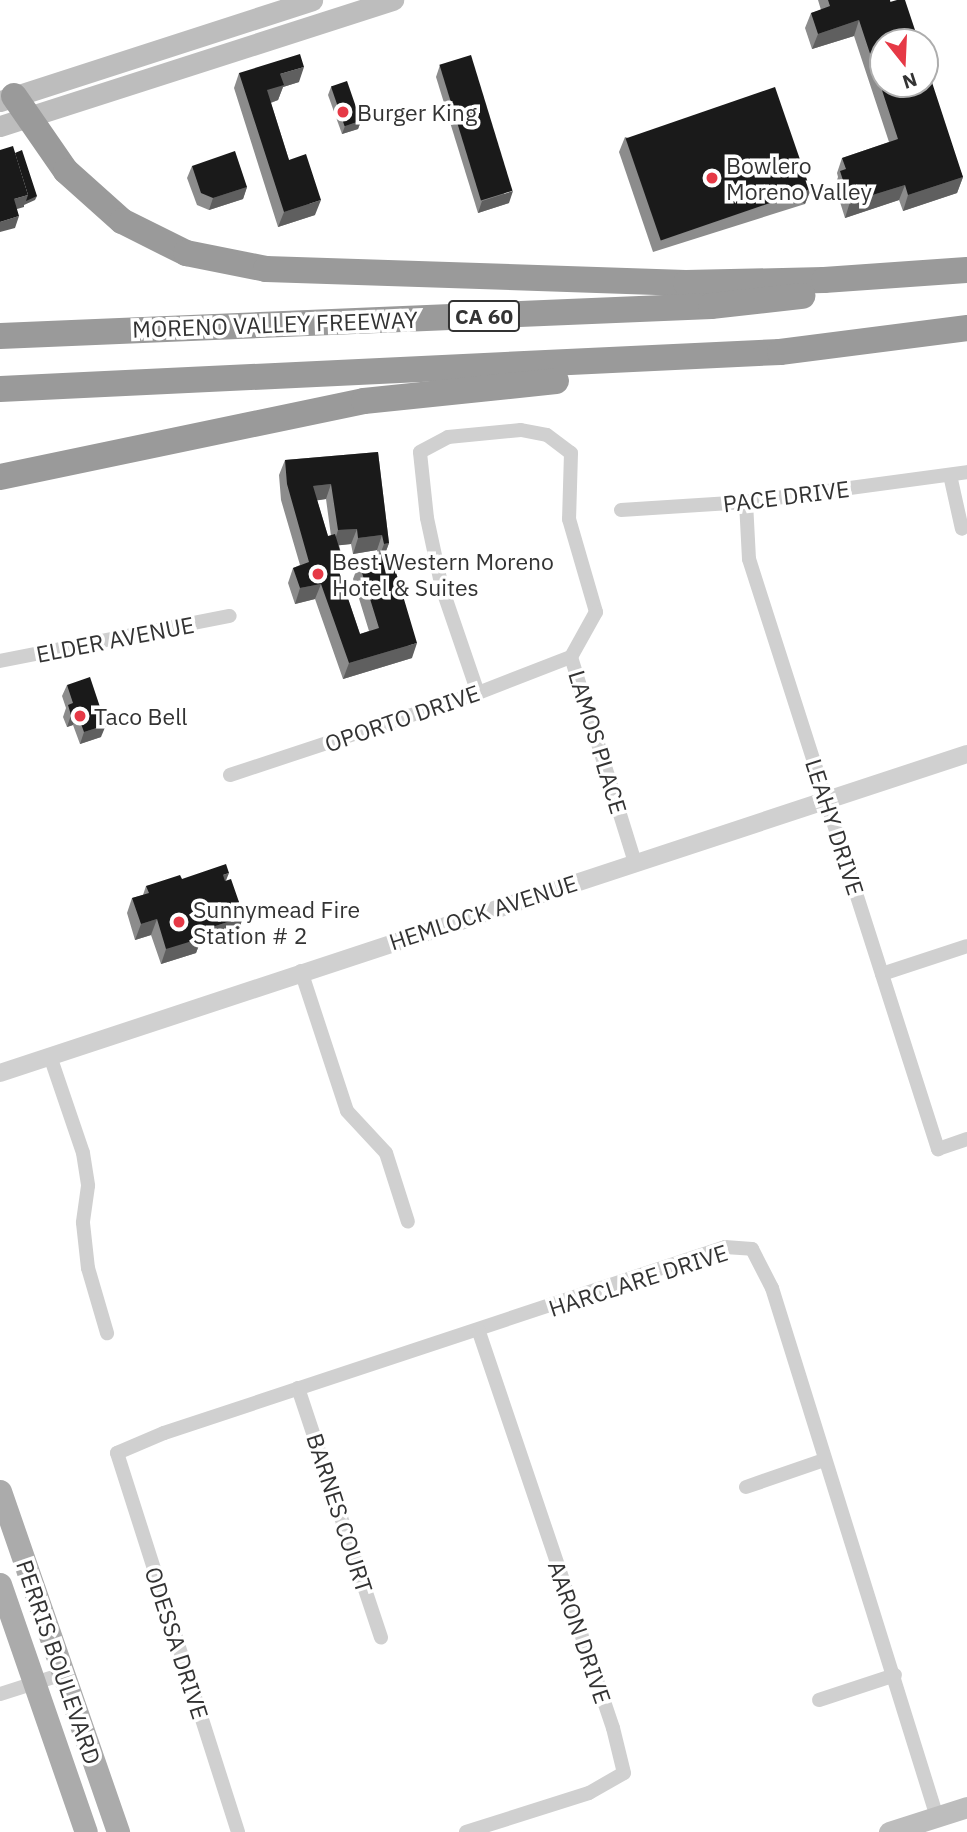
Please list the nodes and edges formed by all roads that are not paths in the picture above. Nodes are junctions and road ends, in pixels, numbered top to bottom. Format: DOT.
graph roads {
  1 [pos="312,0"];
  2 [pos="393,0"];
  3 [pos="254,19"];
  4 [pos="185,66"];
  5 [pos="14,104"];
  6 [pos="0,126"];
  7 [pos="967,272"];
  8 [pos="967,328"];
  9 [pos="0,336"];
  10 [pos="780,352"];
  11 [pos="0,389"];
  12 [pos="967,472"];
  13 [pos="950,475"];
  14 [pos="0,477"];
  15 [pos="746,502"];
  16 [pos="621,510"];
  17 [pos="962,529"];
  18 [pos="230,617"];
  19 [pos="571,657"];
  20 [pos="0,661"];
  21 [pos="478,693"];
  22 [pos="967,754"];
  23 [pos="230,775"];
  24 [pos="827,801"];
  25 [pos="635,862"];
  26 [pos="967,946"];
  27 [pos="301,971"];
  28 [pos="882,974"];
  29 [pos="50,1056"];
  30 [pos="0,1073"];
  31 [pos="967,1139"];
  32 [pos="408,1222"];
  33 [pos="479,1331"];
  34 [pos="107,1333"];
  35 [pos="298,1388"];
  36 [pos="117,1453"];
  37 [pos="824,1460"];
  38 [pos="746,1487"];
  39 [pos="0,1492"];
  40 [pos="0,1584"];
  41 [pos="381,1638"];
  42 [pos="63,1674"];
  43 [pos="895,1675"];
  44 [pos="35,1685"];
  45 [pos="0,1694"];
  46 [pos="818,1700"];
  47 [pos="967,1807"];
  48 [pos="937,1817"];
  49 [pos="86,1832"];
  50 [pos="118,1832"];
  51 [pos="238,1832"];
  52 [pos="466,1832"];
  53 [pos="889,1832"];
  1 -- 3 [label="main road"];
  2 -- 4 [label="main road"];
  3 -- 4 [label="main road"];
  3 -- 5 [label="main road"];
  4 -- 5 [label="main road"];
  5 -- 6 [label="main road"];
  5 -- 7 [label="highway"];
  7 -- 9 [label="highway, MORENO VALLEY FREEWAY / CA 60"];
  8 -- 10 [label="highway, CA 60"];
  10 -- 11 [label="highway, CA 60"];
  10 -- 14 [label="highway"];
  12 -- 13 [label="street, PACE DRIVE"];
  13 -- 15 [label="street, PACE DRIVE"];
  13 -- 17 [label="street"];
  15 -- 16 [label="street, PACE DRIVE"];
  15 -- 24 [label="street, LEAHY DRIVE"];
  18 -- 20 [label="street, ELDER AVENUE"];
  19 -- 21 [label="street, OPORTO DRIVE"];
  19 -- 21 [label="street, LAMOS PLACE"];
  19 -- 25 [label="street, LAMOS PLACE"];
  21 -- 23 [label="street, OPORTO DRIVE"];
  22 -- 24 [label="street, HEMLOCK AVENUE"];
  24 -- 25 [label="street, HEMLOCK AVENUE"];
  24 -- 28 [label="street, LEAHY DRIVE"];
  25 -- 27 [label="street, HEMLOCK AVENUE"];
  26 -- 28 [label="street"];
  27 -- 29 [label="street, HEMLOCK AVENUE"];
  27 -- 32 [label="street"];
  28 -- 31 [label="street, LEAHY DRIVE"];
  29 -- 30 [label="street, HEMLOCK AVENUE"];
  29 -- 34 [label="street"];
  33 -- 35 [label="street, HARCLARE DRIVE"];
  33 -- 37 [label="street, HARCLARE DRIVE"];
  33 -- 52 [label="street, AARON DRIVE"];
  35 -- 36 [label="street, HARCLARE DRIVE"];
  35 -- 41 [label="street, BARNES COURT"];
  36 -- 51 [label="street, ODESSA DRIVE"];
  37 -- 38 [label="street"];
  37 -- 43 [label="street, HARCLARE DRIVE"];
  39 -- 42 [label="main road, PERRIS BOULEVARD"];
  40 -- 44 [label="main road, PERRIS BOULEVARD"];
  42 -- 44 [label="street"];
  42 -- 50 [label="main road, PERRIS BOULEVARD"];
  43 -- 46 [label="street"];
  43 -- 48 [label="street, HARCLARE DRIVE"];
  44 -- 45 [label="street"];
  44 -- 49 [label="main road, PERRIS BOULEVARD"];
  47 -- 48 [label="main road"];
  48 -- 53 [label="main road"];
}
